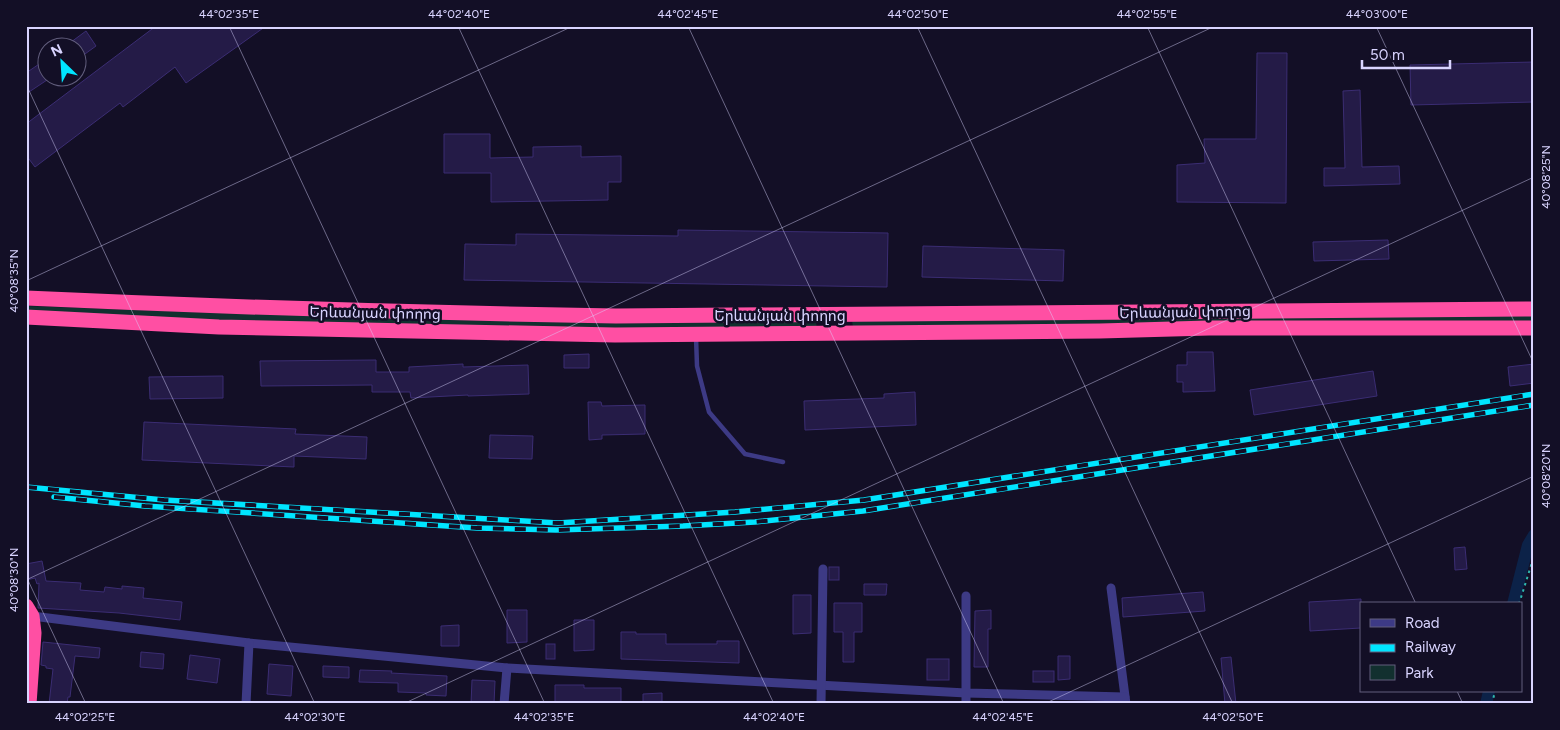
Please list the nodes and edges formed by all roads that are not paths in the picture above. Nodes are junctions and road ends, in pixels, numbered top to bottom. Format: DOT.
graph roads {
  1 [pos="26,298"];
  2 [pos="1534,309"];
  3 [pos="831,315"];
  4 [pos="616,316"];
  5 [pos="26,317"];
  6 [pos="1534,328"];
  7 [pos="696,333"];
  8 [pos="832,334"];
  9 [pos="615,335"];
  10 [pos="783,462"];
  11 [pos="823,569"];
  12 [pos="1111,588"];
  13 [pos="966,596"];
  14 [pos="29,611"];
  15 [pos="249,643"];
  16 [pos="507,668"];
  17 [pos="821,686"];
  18 [pos="966,693"];
  19 [pos="1125,700"];
  20 [pos="29,704"];
  21 [pos="246,704"];
  22 [pos="504,704"];
  23 [pos="821,704"];
  24 [pos="966,704"];
  1 -- 4 [label="highway, Երևանյան փողոց"];
  2 -- 3 [label="highway, Երևանյան փողոց"];
  3 -- 4 [label="highway, Երևանյան փողոց"];
  3 -- 8 [label="highway"];
  4 -- 9 [label="highway"];
  5 -- 9 [label="highway, Երևանյան փողոց"];
  6 -- 8 [label="highway, Երևանյան փողոց"];
  7 -- 8 [label="highway, Երևանյան փողոց"];
  7 -- 9 [label="highway, Երևանյան փողոց"];
  7 -- 10 [label="lane"];
  11 -- 17 [label="street"];
  12 -- 19 [label="street"];
  13 -- 18 [label="street"];
  14 -- 15 [label="street"];
  14 -- 20 [label="highway"];
  15 -- 16 [label="street"];
  15 -- 21 [label="street"];
  16 -- 17 [label="street"];
  16 -- 22 [label="street"];
  17 -- 18 [label="street"];
  17 -- 23 [label="street"];
  18 -- 19 [label="street"];
  18 -- 24 [label="street"];
}
